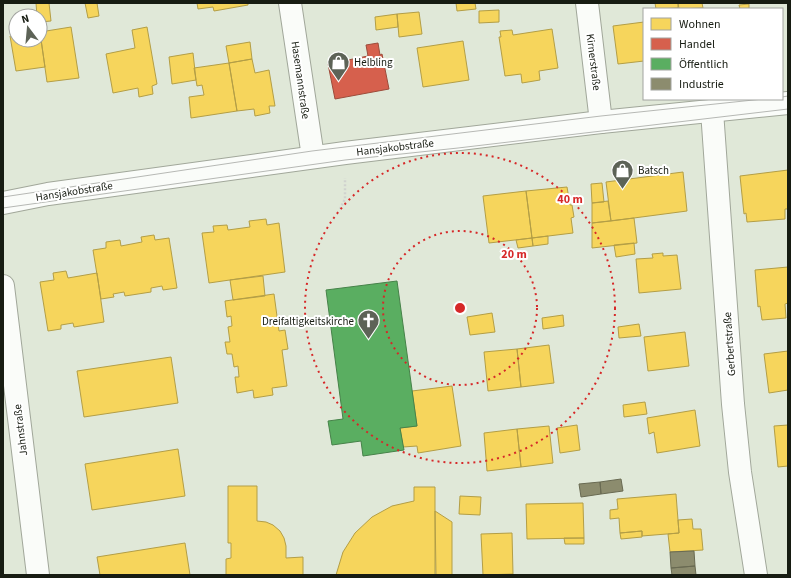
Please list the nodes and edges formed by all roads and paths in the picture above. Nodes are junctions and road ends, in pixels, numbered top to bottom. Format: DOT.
graph roads {
  1 [pos="290,3"];
  2 [pos="586,3"];
  3 [pos="788,103"];
  4 [pos="712,111"];
  5 [pos="601,122"];
  6 [pos="313,157"];
  7 [pos="345,176"];
  8 [pos="3,203"];
  9 [pos="340,209"];
  10 [pos="3,286"];
  11 [pos="38,575"];
  12 [pos="756,575"];
  1 -- 6 [label="street, Hasemannstraße"];
  2 -- 5 [label="street, Kirnerstraße"];
  3 -- 4 [label="street, Hansjakobstraße"];
  4 -- 5 [label="street, Hansjakobstraße"];
  4 -- 12 [label="street, Gerbertstraße"];
  5 -- 6 [label="street, Hansjakobstraße"];
  6 -- 8 [label="street, Hansjakobstraße"];
  7 -- 9 [label="path"];
  10 -- 11 [label="street, Jahnstraße"];
}
